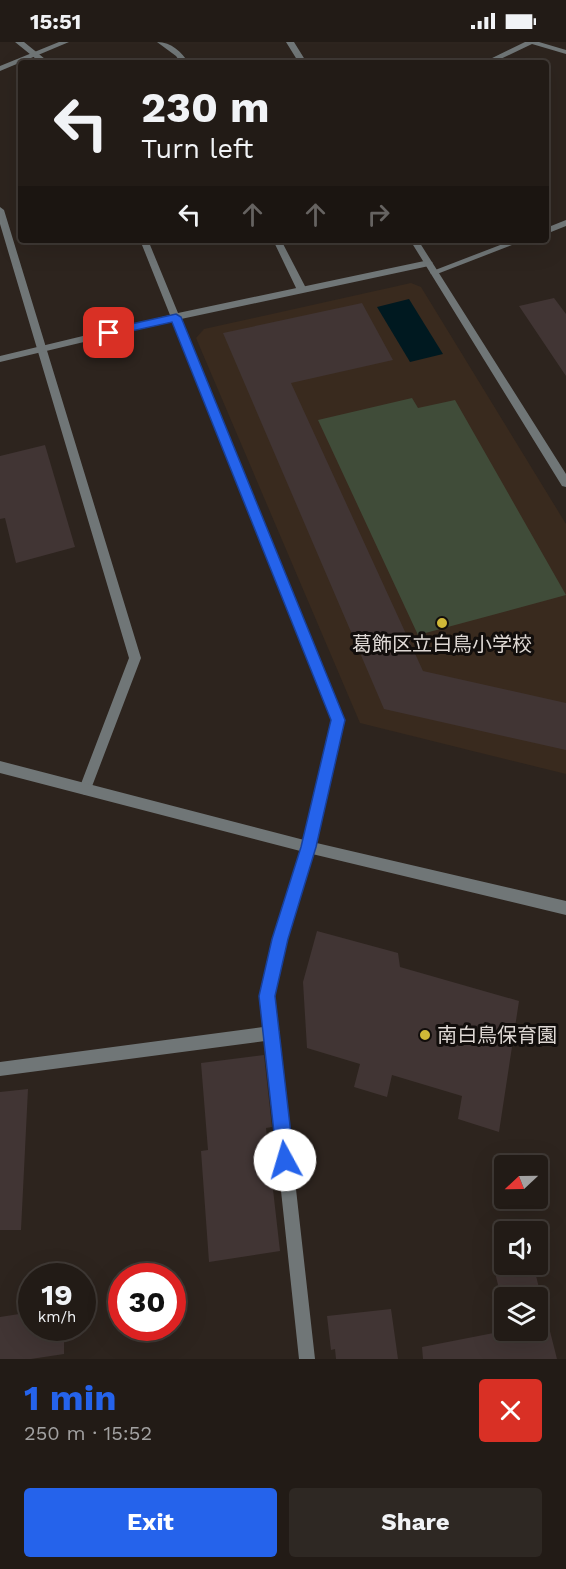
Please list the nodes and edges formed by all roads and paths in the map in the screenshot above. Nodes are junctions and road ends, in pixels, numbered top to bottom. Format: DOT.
graph roads {
  1 [pos="19,42"];
  2 [pos="65,42"];
  3 [pos="161,42"];
  4 [pos="290,42"];
  5 [pos="531,42"];
  6 [pos="566,52"];
  7 [pos="36,54"];
  8 [pos="22,60"];
  9 [pos="43,60"];
  10 [pos="183,60"];
  11 [pos="301,60"];
  12 [pos="492,60"];
  13 [pos="18,62"];
  14 [pos="0,69"];
  15 [pos="0,210"];
  16 [pos="566,223"];
  17 [pos="549,230"];
  18 [pos="145,243"];
  19 [pos="278,243"];
  20 [pos="416,243"];
  21 [pos="511,243"];
  22 [pos="431,267"];
  23 [pos="302,290"];
  24 [pos="176,317"];
  25 [pos="42,348"];
  26 [pos="0,359"];
  27 [pos="566,483"];
  28 [pos="0,767"];
  29 [pos="85,789"];
  30 [pos="308,847"];
  31 [pos="566,908"];
  32 [pos="273,1033"];
  33 [pos="0,1069"];
  34 [pos="307,1359"];
  1 -- 7 [label="street"];
  2 -- 7 [label="street"];
  3 -- 10 [label="street"];
  4 -- 11 [label="street"];
  5 -- 6 [label="street"];
  5 -- 12 [label="street"];
  7 -- 8 [label="street"];
  7 -- 9 [label="street"];
  13 -- 14 [label="street"];
  15 -- 25 [label="street"];
  16 -- 17 [label="street"];
  18 -- 24 [label="street"];
  19 -- 23 [label="street"];
  20 -- 22 [label="street"];
  21 -- 22 [label="street"];
  22 -- 23 [label="street"];
  22 -- 27 [label="street"];
  23 -- 24 [label="street"];
  24 -- 25 [label="street"];
  24 -- 30 [label="street"];
  25 -- 26 [label="street"];
  25 -- 29 [label="street"];
  28 -- 29 [label="street"];
  29 -- 30 [label="street"];
  30 -- 31 [label="street"];
  30 -- 32 [label="street"];
  32 -- 33 [label="street"];
  32 -- 34 [label="street"];
}
